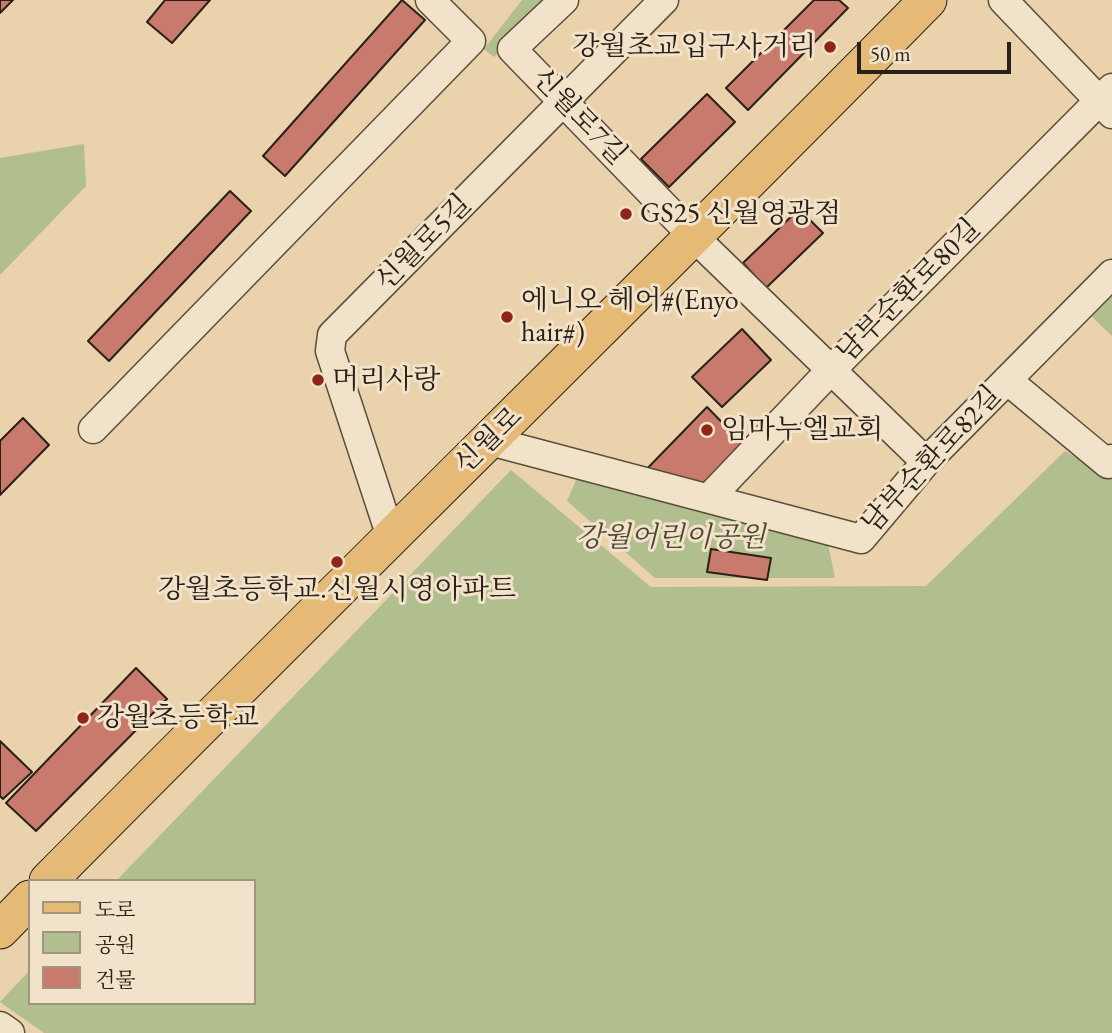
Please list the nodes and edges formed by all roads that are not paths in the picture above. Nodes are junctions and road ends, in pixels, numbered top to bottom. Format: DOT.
graph roads {
  1 [pos="429,0"];
  2 [pos="564,0"];
  3 [pos="664,0"];
  4 [pos="928,0"];
  5 [pos="1003,0"];
  6 [pos="1108,101"];
  7 [pos="565,102"];
  8 [pos="695,238"];
  9 [pos="1112,274"];
  10 [pos="831,370"];
  11 [pos="1007,380"];
  12 [pos="93,429"];
  13 [pos="490,441"];
  14 [pos="1112,459"];
  15 [pos="926,462"];
  16 [pos="709,498"];
  17 [pos="391,537"];
  18 [pos="50,879"];
  19 [pos="28,901"];
  20 [pos="0,930"];
  21 [pos="0,1026"];
  22 [pos="10,1033"];
  1 -- 12 [label="street"];
  2 -- 7 [label="street, 신월로7길"];
  3 -- 7 [label="street, 신월로5길"];
  4 -- 8 [label="main road, 신월로"];
  5 -- 6 [label="street"];
  6 -- 10 [label="street, 남부순환로80길"];
  7 -- 8 [label="street, 신월로7길"];
  7 -- 17 [label="street, 신월로5길"];
  8 -- 10 [label="street, 신월로7길"];
  8 -- 13 [label="main road, 신월로"];
  9 -- 11 [label="street, 남부순환로82길"];
  10 -- 15 [label="street, 신월로7길"];
  10 -- 16 [label="street, 남부순환로80길"];
  11 -- 14 [label="street, 남부순환로82길"];
  11 -- 15 [label="street, 남부순환로82길"];
  13 -- 16 [label="street, 남부순환로82길"];
  13 -- 17 [label="main road, 신월로"];
  15 -- 16 [label="street, 남부순환로82길"];
  17 -- 18 [label="main road, 신월로"];
  19 -- 20 [label="main road"];
  21 -- 22 [label="street"];
}
